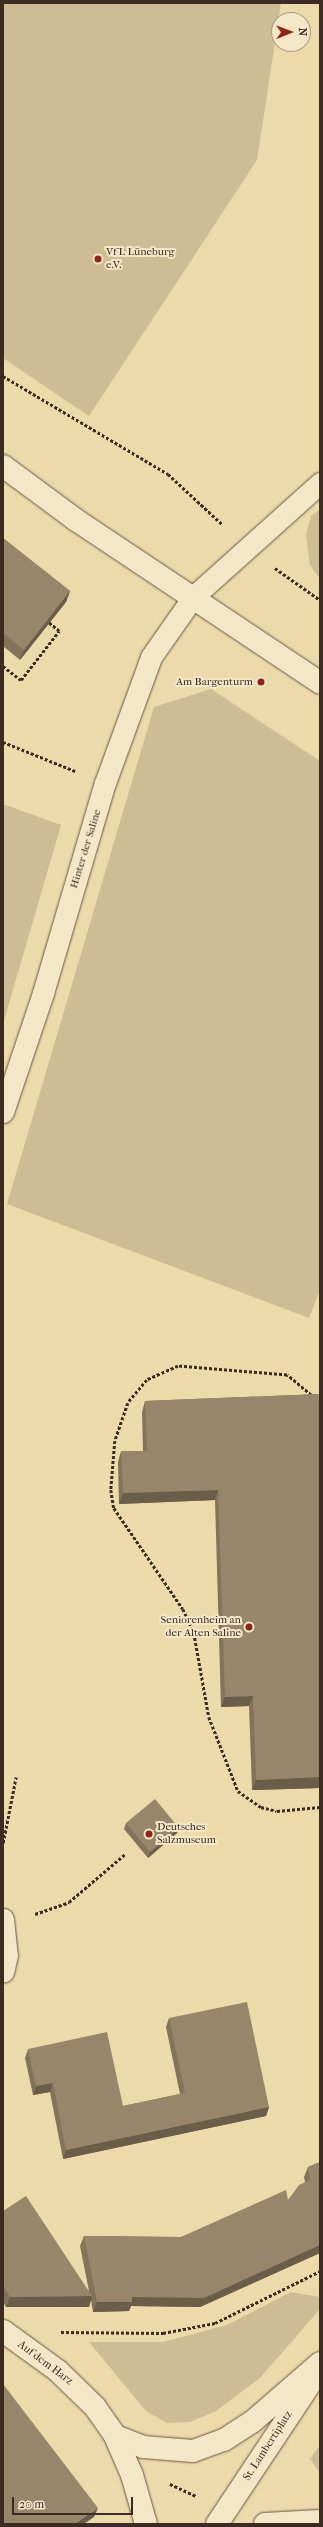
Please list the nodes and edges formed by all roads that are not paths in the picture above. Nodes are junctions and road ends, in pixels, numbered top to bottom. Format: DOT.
graph roads {
  1 [pos="3,466"];
  2 [pos="320,483"];
  3 [pos="193,597"];
  4 [pos="320,683"];
  5 [pos="3,1112"];
  6 [pos="4,1921"];
  7 [pos="3,1972"];
  8 [pos="3,2331"];
  9 [pos="320,2364"];
  10 [pos="320,2368"];
  11 [pos="115,2436"];
  12 [pos="193,2451"];
  13 [pos="320,2521"];
  14 [pos="146,2524"];
  15 [pos="217,2524"];
  16 [pos="268,2524"];
  1 -- 3 [label="street"];
  2 -- 3 [label="lane, Hinter der Saline"];
  3 -- 4 [label="street"];
  3 -- 5 [label="lane, Hinter der Saline"];
  6 -- 7 [label="lane"];
  8 -- 11 [label="street, Auf dem Harz"];
  9 -- 12 [label="street, St. Lambertiplatz"];
  10 -- 15 [label="street, St. Lambertiplatz"];
  11 -- 12 [label="street, Auf dem Harz"];
  11 -- 14 [label="street, Auf dem Harz"];
  13 -- 16 [label="street"];
}
